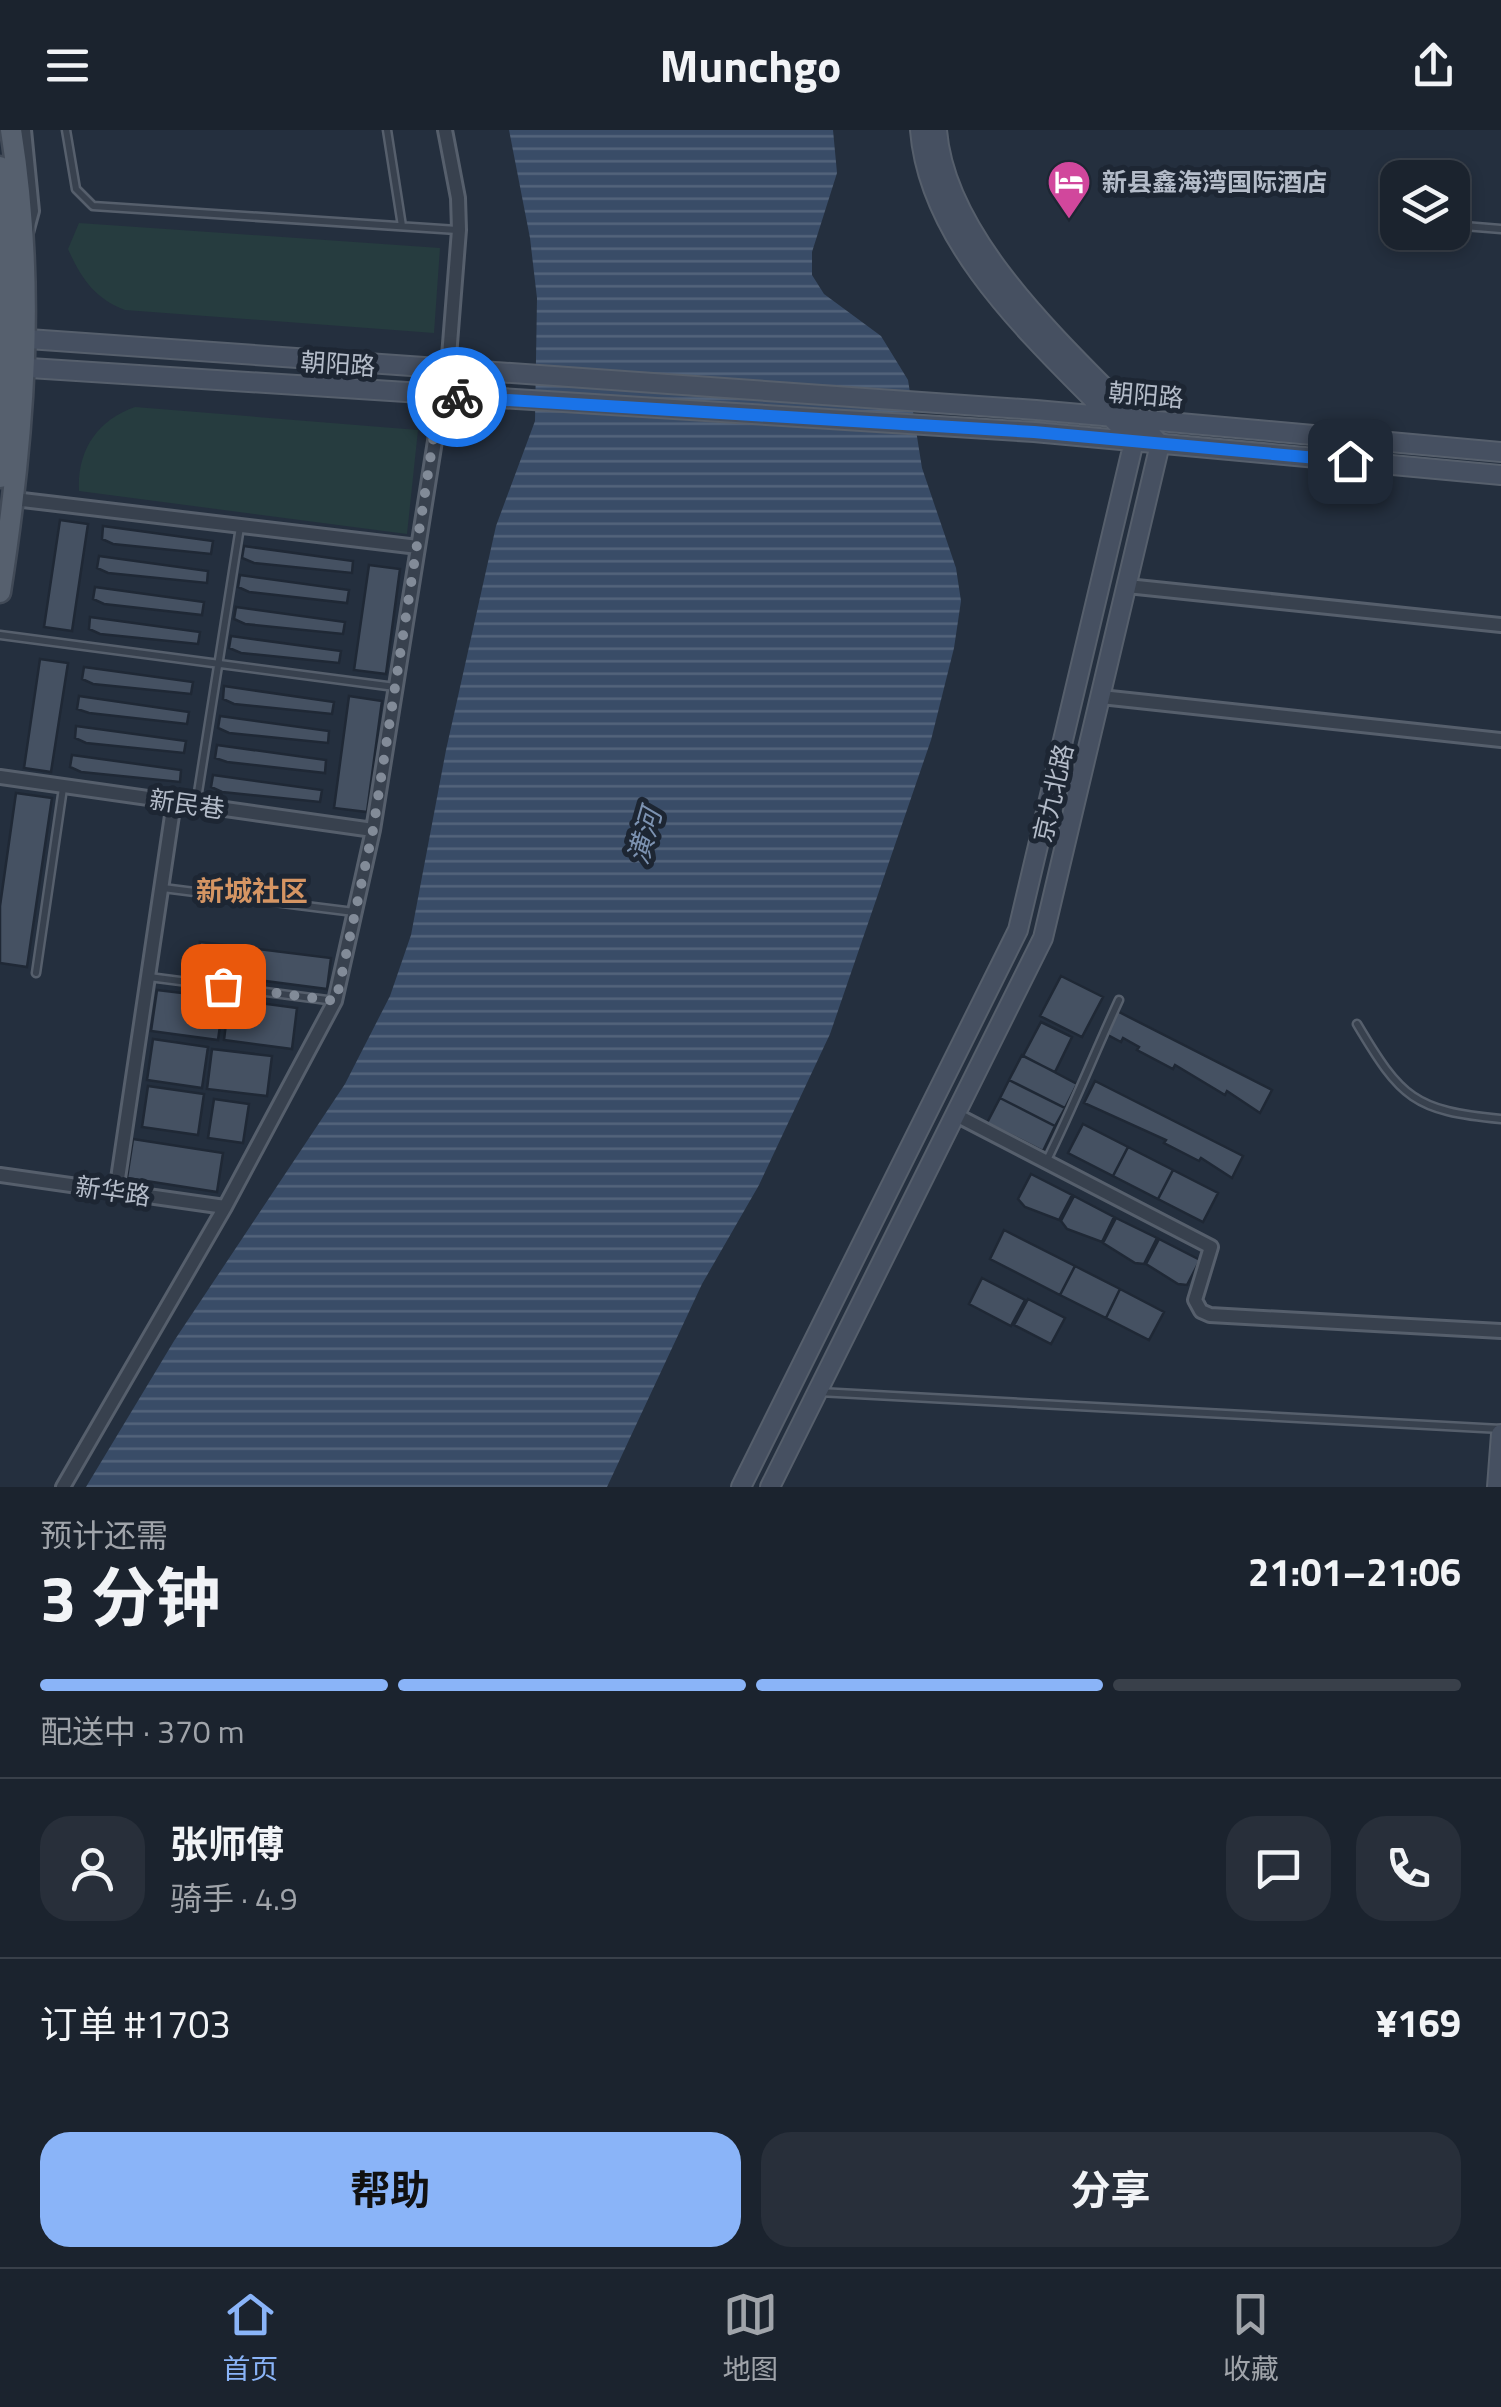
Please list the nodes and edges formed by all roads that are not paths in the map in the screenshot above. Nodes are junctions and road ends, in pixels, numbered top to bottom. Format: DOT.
graph roads {
  1 [pos="11,130"];
  2 [pos="24,130"];
  3 [pos="66,130"];
  4 [pos="387,130"];
  5 [pos="444,130"];
  6 [pos="920,130"];
  7 [pos="937,130"];
  8 [pos="0,168"];
  9 [pos="402,226"];
  10 [pos="1470,226"];
  11 [pos="1501,229"];
  12 [pos="459,230"];
  13 [pos="23,244"];
  14 [pos="17,338"];
  15 [pos="17,367"];
  16 [pos="448,369"];
  17 [pos="442,396"];
  18 [pos="1111,416"];
  19 [pos="1137,419"];
  20 [pos="1134,442"];
  21 [pos="1160,444"];
  22 [pos="1501,452"];
  23 [pos="1501,475"];
  24 [pos="0,476"];
  25 [pos="14,500"];
  26 [pos="240,526"];
  27 [pos="418,546"];
  28 [pos="1127,586"];
  29 [pos="0,592"];
  30 [pos="1501,625"];
  31 [pos="0,634"];
  32 [pos="218,664"];
  33 [pos="396,687"];
  34 [pos="1101,696"];
  35 [pos="1501,740"];
  36 [pos="0,778"];
  37 [pos="64,786"];
  38 [pos="174,802"];
  39 [pos="196,805"];
  40 [pos="373,830"];
  41 [pos="161,888"];
  42 [pos="355,912"];
  43 [pos="36,973"];
  44 [pos="148,977"];
  45 [pos="1119,1000"];
  46 [pos="336,1001"];
  47 [pos="1356,1024"];
  48 [pos="956,1116"];
  49 [pos="1501,1119"];
  50 [pos="1046,1162"];
  51 [pos="0,1176"];
  52 [pos="116,1192"];
  53 [pos="225,1207"];
  54 [pos="1501,1331"];
  55 [pos="818,1392"];
  56 [pos="1501,1431"];
  57 [pos="63,1487"];
  58 [pos="740,1487"];
  59 [pos="770,1487"];
  60 [pos="1496,1487"];
  1 -- 13 [label="main road"];
  2 -- 13 [label="street"];
  3 -- 9 [label="lane"];
  4 -- 9 [label="lane"];
  5 -- 12 [label="street"];
  6 -- 18 [label="main road"];
  7 -- 19 [label="main road"];
  8 -- 14 [label="main road"];
  9 -- 12 [label="lane"];
  10 -- 11 [label="lane"];
  12 -- 16 [label="street"];
  13 -- 14 [label="main road"];
  14 -- 15 [label="main road"];
  14 -- 16 [label="main road, 朝阳路"];
  15 -- 17 [label="main road, 朝阳路"];
  15 -- 24 [label="main road"];
  15 -- 25 [label="main road"];
  16 -- 18 [label="main road, 朝阳路"];
  17 -- 20 [label="main road, 朝阳路"];
  17 -- 27 [label="street"];
  18 -- 19 [label="main road, 朝阳路"];
  18 -- 20 [label="main road"];
  19 -- 21 [label="main road"];
  19 -- 22 [label="main road, 朝阳路"];
  20 -- 21 [label="main road, 朝阳路"];
  20 -- 58 [label="main road, 京九北路"];
  21 -- 23 [label="main road, 朝阳路"];
  21 -- 28 [label="main road, 京九北路"];
  25 -- 26 [label="street"];
  25 -- 29 [label="main road"];
  26 -- 27 [label="street"];
  26 -- 32 [label="lane"];
  27 -- 33 [label="street"];
  28 -- 30 [label="street"];
  28 -- 34 [label="main road, 京九北路"];
  31 -- 32 [label="lane"];
  32 -- 33 [label="lane"];
  32 -- 39 [label="lane"];
  33 -- 40 [label="street"];
  34 -- 35 [label="street"];
  34 -- 48 [label="main road, 京九北路"];
  36 -- 37 [label="street, 新民巷"];
  37 -- 38 [label="street, 新民巷"];
  37 -- 43 [label="lane"];
  38 -- 39 [label="street, 新民巷"];
  38 -- 41 [label="street"];
  39 -- 40 [label="street, 新民巷"];
  40 -- 42 [label="street"];
  41 -- 42 [label="lane"];
  41 -- 44 [label="street"];
  42 -- 46 [label="street"];
  44 -- 46 [label="lane"];
  44 -- 52 [label="street"];
  45 -- 50 [label="lane"];
  46 -- 53 [label="street"];
  47 -- 49 [label="lane"];
  48 -- 50 [label="street"];
  48 -- 55 [label="main road, 京九北路"];
  50 -- 54 [label="street"];
  51 -- 52 [label="street, 新华路"];
  52 -- 53 [label="street, 新华路"];
  53 -- 57 [label="street"];
  55 -- 56 [label="lane"];
  55 -- 59 [label="main road, 京九北路"];
  56 -- 60 [label="main road"];
}
